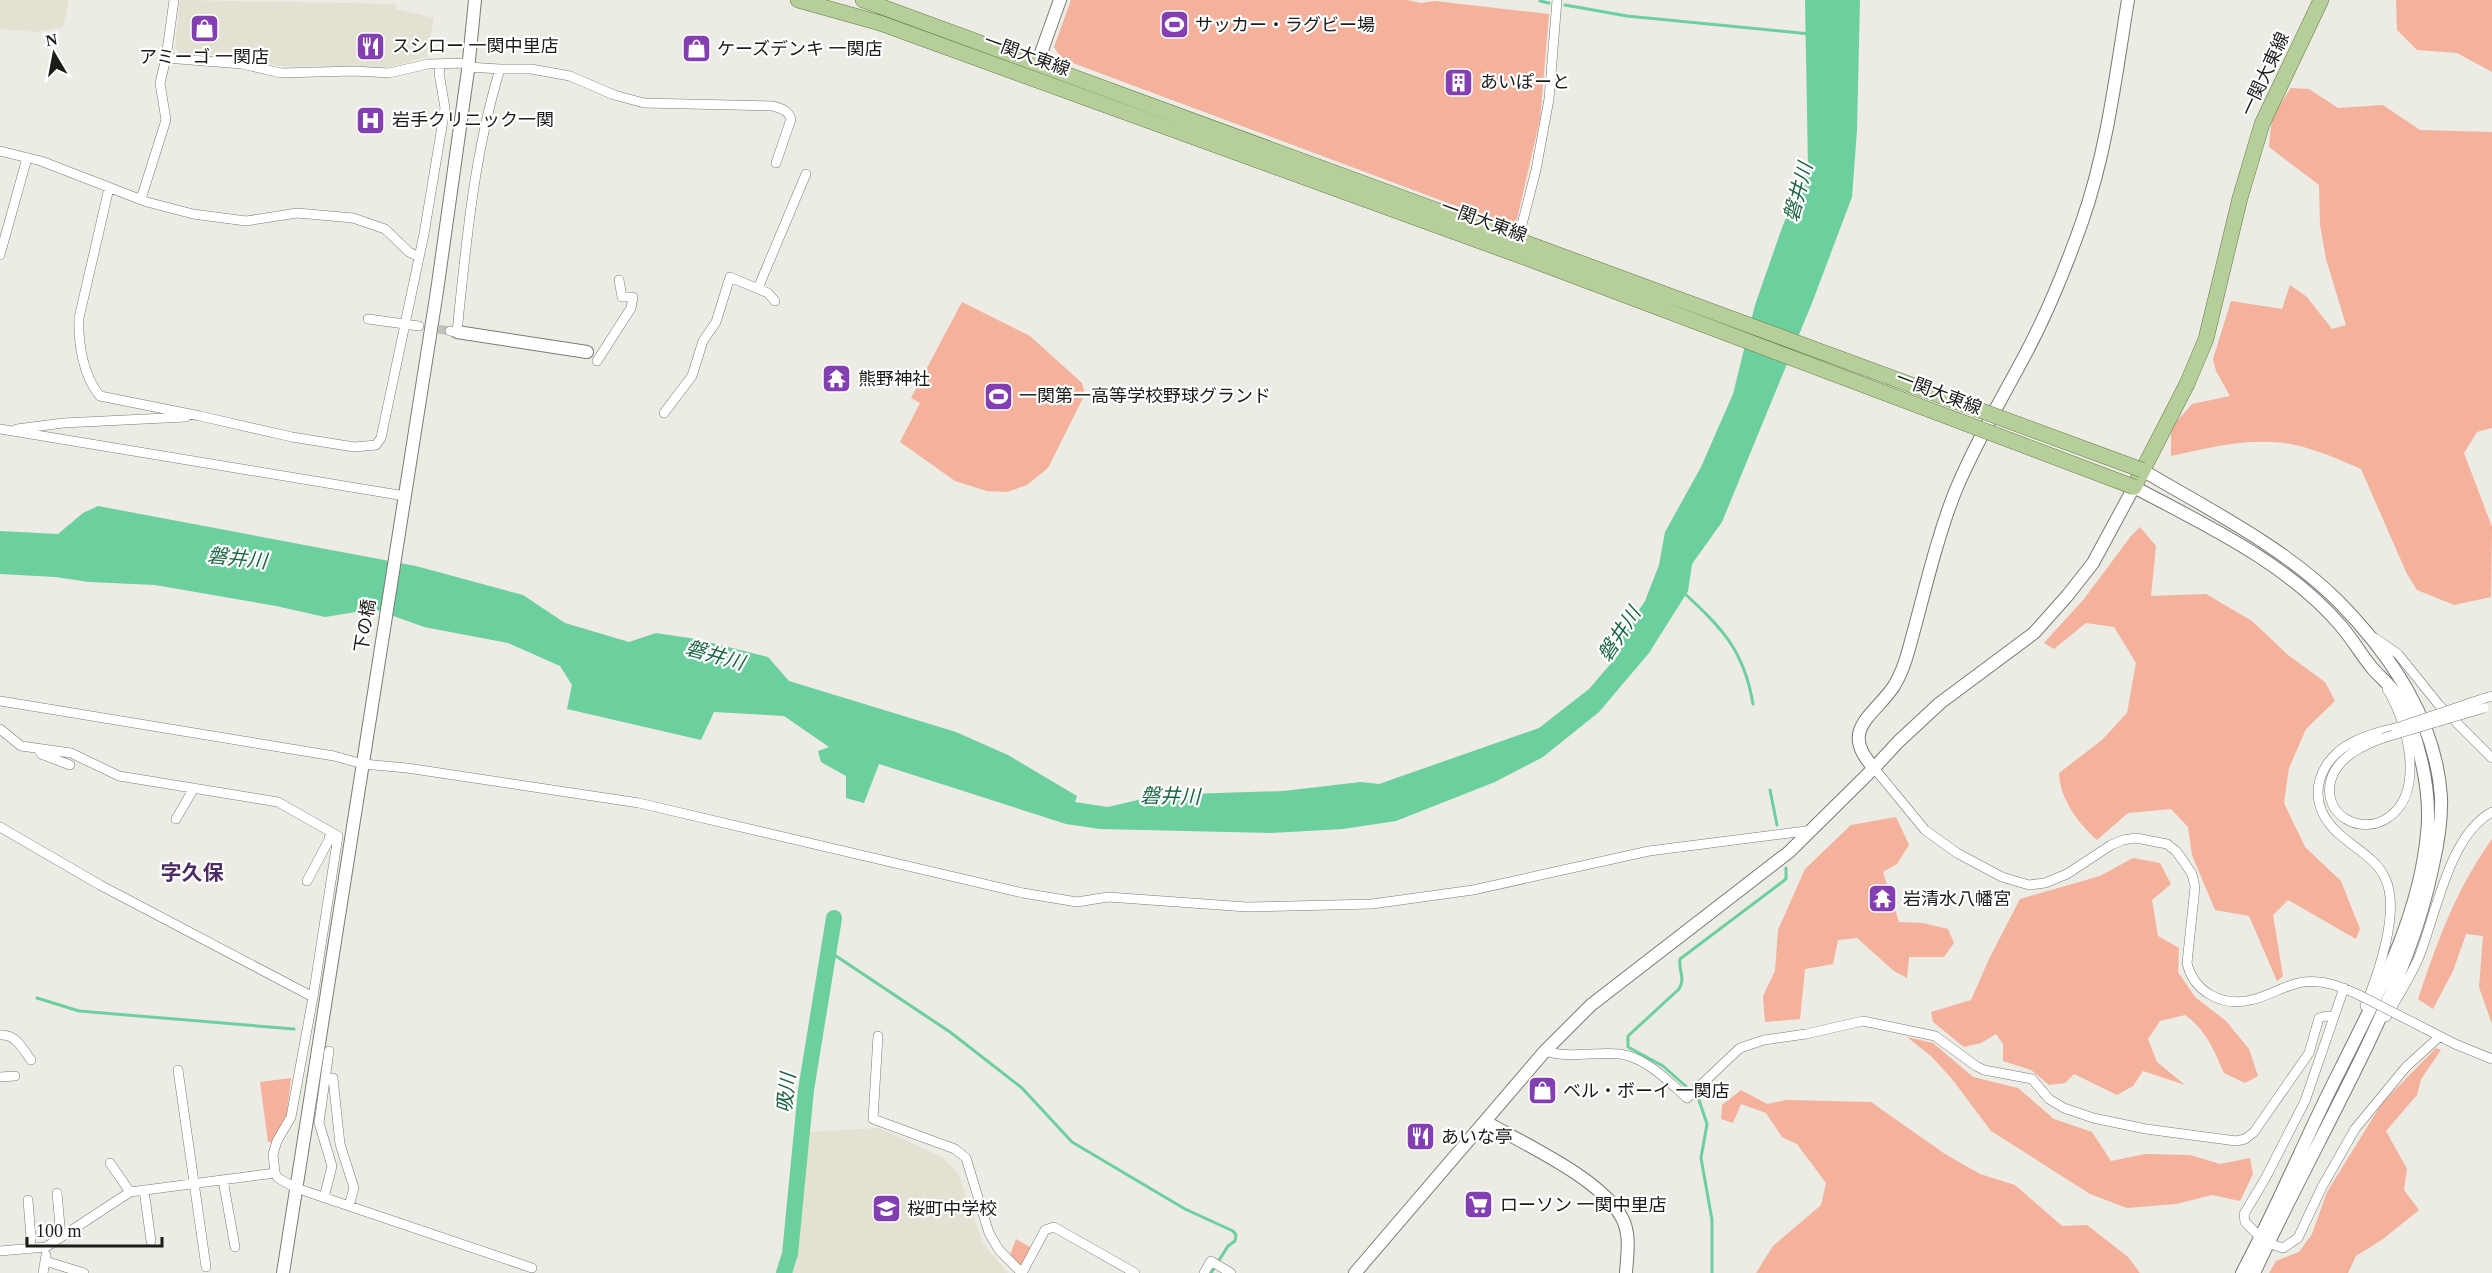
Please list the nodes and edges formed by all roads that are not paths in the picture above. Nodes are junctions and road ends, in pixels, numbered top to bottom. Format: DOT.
graph roads {
  1 [pos="174,0"];
  2 [pos="475,0"];
  3 [pos="798,0"];
  4 [pos="863,0"];
  5 [pos="1060,0"];
  6 [pos="1557,0"];
  7 [pos="2128,0"];
  8 [pos="2321,0"];
  9 [pos="166,58"];
  10 [pos="441,64"];
  11 [pos="1037,64"];
  12 [pos="468,65"];
  13 [pos="500,69"];
  14 [pos="0,151"];
  15 [pos="27,158"];
  16 [pos="776,163"];
  17 [pos="806,174"];
  18 [pos="109,188"];
  19 [pos="141,199"];
  20 [pos="1518,240"];
  21 [pos="1534,254"];
  22 [pos="0,255"];
  23 [pos="418,257"];
  24 [pos="619,280"];
  25 [pos="758,288"];
  26 [pos="775,300"];
  27 [pos="368,319"];
  28 [pos="404,323"];
  29 [pos="419,326"];
  30 [pos="453,332"];
  31 [pos="587,352"];
  32 [pos="597,361"];
  33 [pos="664,413"];
  34 [pos="200,416"];
  35 [pos="4,429"];
  36 [pos="2142,470"];
  37 [pos="2134,487"];
  38 [pos="404,501"];
  39 [pos="2366,632"];
  40 [pos="2373,669"];
  41 [pos="2492,696"];
  42 [pos="0,701"];
  43 [pos="2486,704"];
  44 [pos="0,729"];
  45 [pos="40,749"];
  46 [pos="2492,758"];
  47 [pos="363,759"];
  48 [pos="70,765"];
  49 [pos="1874,768"];
  50 [pos="194,788"];
  51 [pos="2492,812"];
  52 [pos="176,819"];
  53 [pos="0,827"];
  54 [pos="1813,830"];
  55 [pos="330,832"];
  56 [pos="307,881"];
  57 [pos="2344,988"];
  58 [pos="314,997"];
  59 [pos="2334,1017"];
  60 [pos="0,1035"];
  61 [pos="878,1036"];
  62 [pos="2439,1037"];
  63 [pos="328,1051"];
  64 [pos="1545,1051"];
  65 [pos="2492,1059"];
  66 [pos="32,1060"];
  67 [pos="2340,1069"];
  68 [pos="178,1070"];
  69 [pos="15,1076"];
  70 [pos="0,1077"];
  71 [pos="333,1077"];
  72 [pos="2349,1082"];
  73 [pos="1486,1122"];
  74 [pos="110,1163"];
  75 [pos="275,1173"];
  76 [pos="223,1180"];
  77 [pos="194,1184"];
  78 [pos="296,1188"];
  79 [pos="144,1191"];
  80 [pos="130,1192"];
  81 [pos="57,1193"];
  82 [pos="324,1198"];
  83 [pos="28,1200"];
  84 [pos="349,1206"];
  85 [pos="61,1237"];
  86 [pos="2265,1240"];
  87 [pos="151,1241"];
  88 [pos="46,1247"];
  89 [pos="235,1247"];
  90 [pos="29,1249"];
  91 [pos="0,1251"];
  92 [pos="45,1261"];
  93 [pos="206,1268"];
  94 [pos="532,1268"];
  95 [pos="43,1273"];
  96 [pos="84,1273"];
  97 [pos="283,1273"];
  98 [pos="1022,1273"];
  99 [pos="1135,1273"];
  100 [pos="1204,1273"];
  101 [pos="1231,1273"];
  102 [pos="1355,1273"];
  103 [pos="1626,1273"];
  104 [pos="2242,1273"];
  105 [pos="2254,1273"];
  1 -- 9 [label="street"];
  2 -- 12 [label="street, 下の橋"];
  3 -- 21 [label="main road, 一関大東線"];
  4 -- 11 [label="main road, 一関大東線"];
  5 -- 11 [label="street"];
  6 -- 20 [label="street"];
  7 -- 49 [label="street"];
  8 -- 36 [label="main road, 一関大東線"];
  9 -- 10 [label="street"];
  9 -- 19 [label="street"];
  10 -- 12 [label="street"];
  10 -- 23 [label="street"];
  11 -- 20 [label="main road, 一関大東線"];
  12 -- 13 [label="street"];
  12 -- 38 [label="street, 下の橋"];
  13 -- 16 [label="street"];
  13 -- 30 [label="street"];
  14 -- 15 [label="street"];
  15 -- 18 [label="street"];
  15 -- 22 [label="street"];
  17 -- 25 [label="street"];
  18 -- 19 [label="street"];
  18 -- 34 [label="street"];
  19 -- 23 [label="street"];
  20 -- 21 [label="main road, 一関大東線"];
  21 -- 36 [label="main road, 一関大東線, bridge"];
  21 -- 37 [label="main road, 一関大東線, bridge"];
  23 -- 28 [label="street"];
  24 -- 32 [label="street"];
  25 -- 26 [label="street"];
  25 -- 33 [label="street"];
  27 -- 28 [label="street"];
  28 -- 29 [label="street"];
  28 -- 34 [label="street"];
  30 -- 31 [label="street"];
  34 -- 35 [label="street"];
  35 -- 38 [label="street"];
  36 -- 37 [label="main road, 一関大東線"];
  36 -- 39 [label="street"];
  37 -- 40 [label="street"];
  37 -- 49 [label="street"];
  38 -- 47 [label="street, 下の橋"];
  39 -- 46 [label="street"];
  39 -- 72 [label="street"];
  40 -- 43 [label="street, bridge"];
  40 -- 67 [label="street"];
  41 -- 43 [label="street"];
  42 -- 47 [label="street"];
  43 -- 67 [label="street, bridge"];
  44 -- 45 [label="street"];
  45 -- 48 [label="street"];
  45 -- 50 [label="street"];
  47 -- 54 [label="street"];
  47 -- 78 [label="street, 下の橋"];
  49 -- 54 [label="street"];
  49 -- 57 [label="street"];
  50 -- 52 [label="street"];
  50 -- 55 [label="street"];
  51 -- 72 [label="street"];
  53 -- 58 [label="street"];
  54 -- 64 [label="street"];
  55 -- 56 [label="street"];
  55 -- 58 [label="street"];
  57 -- 59 [label="street"];
  57 -- 62 [label="street, bridge"];
  58 -- 75 [label="street"];
  59 -- 64 [label="street"];
  59 -- 86 [label="street"];
  60 -- 66 [label="street"];
  61 -- 98 [label="street"];
  62 -- 65 [label="street"];
  62 -- 86 [label="street"];
  63 -- 82 [label="street"];
  64 -- 73 [label="street"];
  67 -- 86 [label="street"];
  68 -- 77 [label="street"];
  69 -- 70 [label="street"];
  71 -- 84 [label="street"];
  72 -- 86 [label="street"];
  73 -- 102 [label="street"];
  73 -- 103 [label="street"];
  74 -- 80 [label="street"];
  75 -- 76 [label="street"];
  75 -- 78 [label="street"];
  76 -- 77 [label="street"];
  76 -- 89 [label="street"];
  77 -- 79 [label="street"];
  77 -- 93 [label="street"];
  78 -- 82 [label="street"];
  78 -- 97 [label="street, 下の橋"];
  79 -- 80 [label="street"];
  79 -- 87 [label="street"];
  80 -- 85 [label="street"];
  81 -- 85 [label="street"];
  82 -- 84 [label="street"];
  83 -- 90 [label="street"];
  84 -- 94 [label="street"];
  85 -- 88 [label="street"];
  86 -- 104 [label="street"];
  86 -- 105 [label="street"];
  88 -- 90 [label="street"];
  88 -- 92 [label="street"];
  90 -- 91 [label="street"];
  92 -- 95 [label="street"];
  92 -- 96 [label="street"];
  98 -- 99 [label="street"];
  100 -- 101 [label="street"];
}
